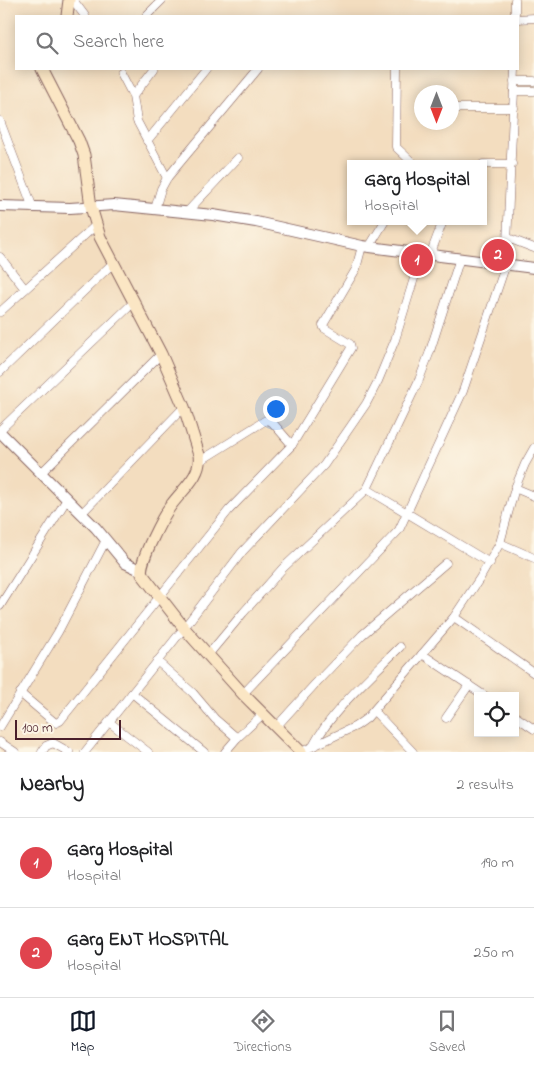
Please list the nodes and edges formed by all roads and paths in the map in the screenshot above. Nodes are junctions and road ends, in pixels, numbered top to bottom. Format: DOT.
graph roads {
  1 [pos="69,0"];
  2 [pos="73,0"];
  3 [pos="162,0"];
  4 [pos="515,0"];
  5 [pos="67,15"];
  6 [pos="84,15"];
  7 [pos="147,15"];
  8 [pos="516,15"];
  9 [pos="519,17"];
  10 [pos="534,18"];
  11 [pos="43,70"];
  12 [pos="153,70"];
  13 [pos="205,70"];
  14 [pos="257,70"];
  15 [pos="397,70"];
  16 [pos="514,70"];
  17 [pos="121,73"];
  18 [pos="514,81"];
  19 [pos="534,81"];
  20 [pos="514,91"];
  21 [pos="534,91"];
  22 [pos="133,96"];
  23 [pos="459,108"];
  24 [pos="514,108"];
  25 [pos="0,121"];
  26 [pos="147,141"];
  27 [pos="238,158"];
  28 [pos="410,160"];
  29 [pos="487,164"];
  30 [pos="512,164"];
  31 [pos="167,178"];
  32 [pos="0,206"];
  33 [pos="91,207"];
  34 [pos="33,208"];
  35 [pos="155,209"];
  36 [pos="187,212"];
  37 [pos="96,225"];
  38 [pos="382,225"];
  39 [pos="441,225"];
  40 [pos="508,238"];
  41 [pos="365,247"];
  42 [pos="534,248"];
  43 [pos="431,254"];
  44 [pos="0,257"];
  45 [pos="460,258"];
  46 [pos="114,263"];
  47 [pos="506,264"];
  48 [pos="534,268"];
  49 [pos="25,289"];
  50 [pos="134,302"];
  51 [pos="0,312"];
  52 [pos="161,354"];
  53 [pos="0,372"];
  54 [pos="184,407"];
  55 [pos="0,431"];
  56 [pos="292,445"];
  57 [pos="534,448"];
  58 [pos="200,461"];
  59 [pos="42,473"];
  60 [pos="515,488"];
  61 [pos="367,490"];
  62 [pos="534,496"];
  63 [pos="67,499"];
  64 [pos="82,513"];
  65 [pos="406,513"];
  66 [pos="106,540"];
  67 [pos="500,543"];
  68 [pos="534,558"];
  69 [pos="490,563"];
  70 [pos="446,564"];
  71 [pos="140,570"];
  72 [pos="160,596"];
  73 [pos="0,606"];
  74 [pos="454,617"];
  75 [pos="184,628"];
  76 [pos="400,647"];
  77 [pos="422,654"];
  78 [pos="208,656"];
  79 [pos="157,661"];
  80 [pos="534,673"];
  81 [pos="469,685"];
  82 [pos="479,692"];
  83 [pos="20,693"];
  84 [pos="132,693"];
  85 [pos="243,694"];
  86 [pos="374,711"];
  87 [pos="262,714"];
  88 [pos="446,718"];
  89 [pos="519,719"];
  90 [pos="110,722"];
  91 [pos="0,727"];
  92 [pos="276,727"];
  93 [pos="534,729"];
  94 [pos="237,738"];
  95 [pos="0,742"];
  96 [pos="313,746"];
  97 [pos="15,752"];
  98 [pos="42,752"];
  99 [pos="68,752"];
  100 [pos="85,752"];
  101 [pos="148,752"];
  102 [pos="204,752"];
  103 [pos="225,752"];
  104 [pos="301,752"];
  105 [pos="413,752"];
  1 -- 5 [label="main road"];
  2 -- 6 [label="street"];
  3 -- 7 [label="street"];
  4 -- 8 [label="street"];
  9 -- 10 [label="street"];
  11 -- 33 [label="main road"];
  12 -- 22 [label="street"];
  13 -- 26 [label="street"];
  14 -- 31 [label="street"];
  15 -- 28 [label="street"];
  16 -- 18 [label="street"];
  17 -- 22 [label="street"];
  18 -- 19 [label="street"];
  18 -- 20 [label="street"];
  20 -- 21 [label="street"];
  20 -- 24 [label="street"];
  22 -- 26 [label="street"];
  23 -- 24 [label="street"];
  24 -- 30 [label="street"];
  25 -- 34 [label="street"];
  26 -- 31 [label="street"];
  27 -- 36 [label="street"];
  29 -- 30 [label="street"];
  30 -- 40 [label="street"];
  31 -- 35 [label="street"];
  32 -- 34 [label="street"];
  33 -- 34 [label="street"];
  33 -- 35 [label="street"];
  33 -- 37 [label="main road"];
  35 -- 36 [label="street"];
  36 -- 41 [label="street"];
  37 -- 46 [label="main road"];
  37 -- 49 [label="street"];
  38 -- 41 [label="street"];
  39 -- 43 [label="street"];
  40 -- 42 [label="street"];
  40 -- 47 [label="street"];
  41 -- 43 [label="street"];
  41 -- 56 [label="street"];
  43 -- 45 [label="street"];
  43 -- 75 [label="street"];
  44 -- 49 [label="street"];
  45 -- 47 [label="street"];
  45 -- 61 [label="street"];
  46 -- 50 [label="main road"];
  46 -- 53 [label="street"];
  47 -- 48 [label="street"];
  47 -- 65 [label="street"];
  49 -- 51 [label="street"];
  50 -- 52 [label="main road"];
  50 -- 55 [label="street"];
  52 -- 54 [label="main road"];
  52 -- 59 [label="street"];
  54 -- 58 [label="main road"];
  54 -- 64 [label="street"];
  55 -- 59 [label="street"];
  56 -- 58 [label="street"];
  56 -- 72 [label="street"];
  57 -- 60 [label="street"];
  58 -- 71 [label="main road"];
  59 -- 63 [label="street"];
  60 -- 62 [label="street"];
  60 -- 67 [label="street"];
  61 -- 65 [label="street"];
  61 -- 78 [label="street"];
  63 -- 64 [label="street"];
  63 -- 73 [label="street"];
  64 -- 66 [label="street"];
  65 -- 69 [label="street"];
  65 -- 85 [label="street"];
  66 -- 71 [label="street"];
  66 -- 83 [label="street"];
  67 -- 68 [label="street"];
  67 -- 69 [label="street"];
  69 -- 74 [label="street"];
  70 -- 92 [label="street"];
  71 -- 72 [label="main road"];
  72 -- 75 [label="main road"];
  72 -- 83 [label="street"];
  74 -- 77 [label="street"];
  74 -- 80 [label="street"];
  75 -- 78 [label="main road"];
  75 -- 79 [label="street"];
  76 -- 96 [label="street"];
  77 -- 81 [label="street"];
  77 -- 86 [label="street"];
  78 -- 85 [label="main road"];
  79 -- 84 [label="street"];
  79 -- 94 [label="street"];
  81 -- 82 [label="street"];
  81 -- 88 [label="street"];
  83 -- 91 [label="street"];
  84 -- 90 [label="street"];
  84 -- 102 [label="street"];
  85 -- 87 [label="main road"];
  86 -- 96 [label="street"];
  86 -- 105 [label="street"];
  87 -- 92 [label="main road"];
  87 -- 94 [label="street"];
  89 -- 93 [label="street"];
  90 -- 100 [label="street"];
  90 -- 101 [label="street"];
  92 -- 104 [label="main road"];
  94 -- 103 [label="street"];
  95 -- 97 [label="street"];
  96 -- 104 [label="street"];
  98 -- 99 [label="street"];
}
